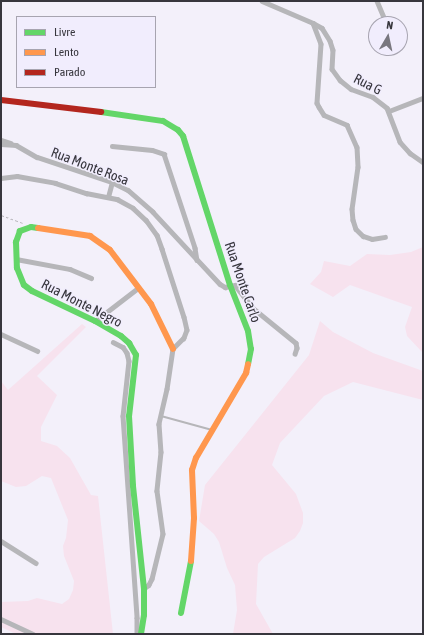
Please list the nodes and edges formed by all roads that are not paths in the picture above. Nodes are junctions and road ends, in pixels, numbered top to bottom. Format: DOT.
graph roads {
  1 [pos="262,1"];
  2 [pos="377,1"];
  3 [pos="384,16"];
  4 [pos="313,23"];
  5 [pos="423,98"];
  6 [pos="1,100"];
  7 [pos="389,111"];
  8 [pos="1,140"];
  9 [pos="1,144"];
  10 [pos="16,145"];
  11 [pos="112,146"];
  12 [pos="423,162"];
  13 [pos="1,178"];
  14 [pos="112,182"];
  15 [pos="108,197"];
  16 [pos="386,237"];
  17 [pos="16,259"];
  18 [pos="197,260"];
  19 [pos="91,278"];
  20 [pos="230,285"];
  21 [pos="138,288"];
  22 [pos="96,321"];
  23 [pos="1,334"];
  24 [pos="113,342"];
  25 [pos="173,349"];
  26 [pos="37,351"];
  27 [pos="295,354"];
  28 [pos="161,416"];
  29 [pos="213,430"];
  30 [pos="1,541"];
  31 [pos="36,563"];
  32 [pos="144,589"];
  33 [pos="181,613"];
  34 [pos="1,619"];
  35 [pos="33,634"];
  36 [pos="137,634"];
  37 [pos="141,634"];
  1 -- 4 [label="street, Rua G"];
  2 -- 3 [label="street"];
  4 -- 7 [label="street, Rua G"];
  4 -- 16 [label="street"];
  5 -- 7 [label="street"];
  6 -- 20 [label="street, Rua Monte Carlo"];
  7 -- 12 [label="street, Rua G"];
  8 -- 10 [label="street"];
  9 -- 10 [label="street, Rua Monte Rosa"];
  10 -- 14 [label="street, Rua Monte Rosa"];
  11 -- 18 [label="street"];
  13 -- 15 [label="street"];
  14 -- 15 [label="street"];
  14 -- 18 [label="street, Rua Monte Rosa"];
  15 -- 25 [label="street"];
  17 -- 19 [label="street"];
  17 -- 21 [label="street, Rua Monte Negro"];
  17 -- 22 [label="street, Rua Monte Negro"];
  18 -- 20 [label="street, Rua Monte Rosa"];
  20 -- 27 [label="street"];
  20 -- 29 [label="street, Rua Monte Carlo"];
  21 -- 22 [label="street"];
  21 -- 25 [label="street"];
  22 -- 32 [label="street, Rua Monte Negro"];
  23 -- 26 [label="street"];
  24 -- 36 [label="street"];
  25 -- 28 [label="street"];
  28 -- 29 [label="lane"];
  28 -- 32 [label="street"];
  29 -- 33 [label="street, Rua Monte Carlo"];
  30 -- 31 [label="street"];
  32 -- 37 [label="street, Rua Monte Negro"];
  34 -- 35 [label="street"];
}
